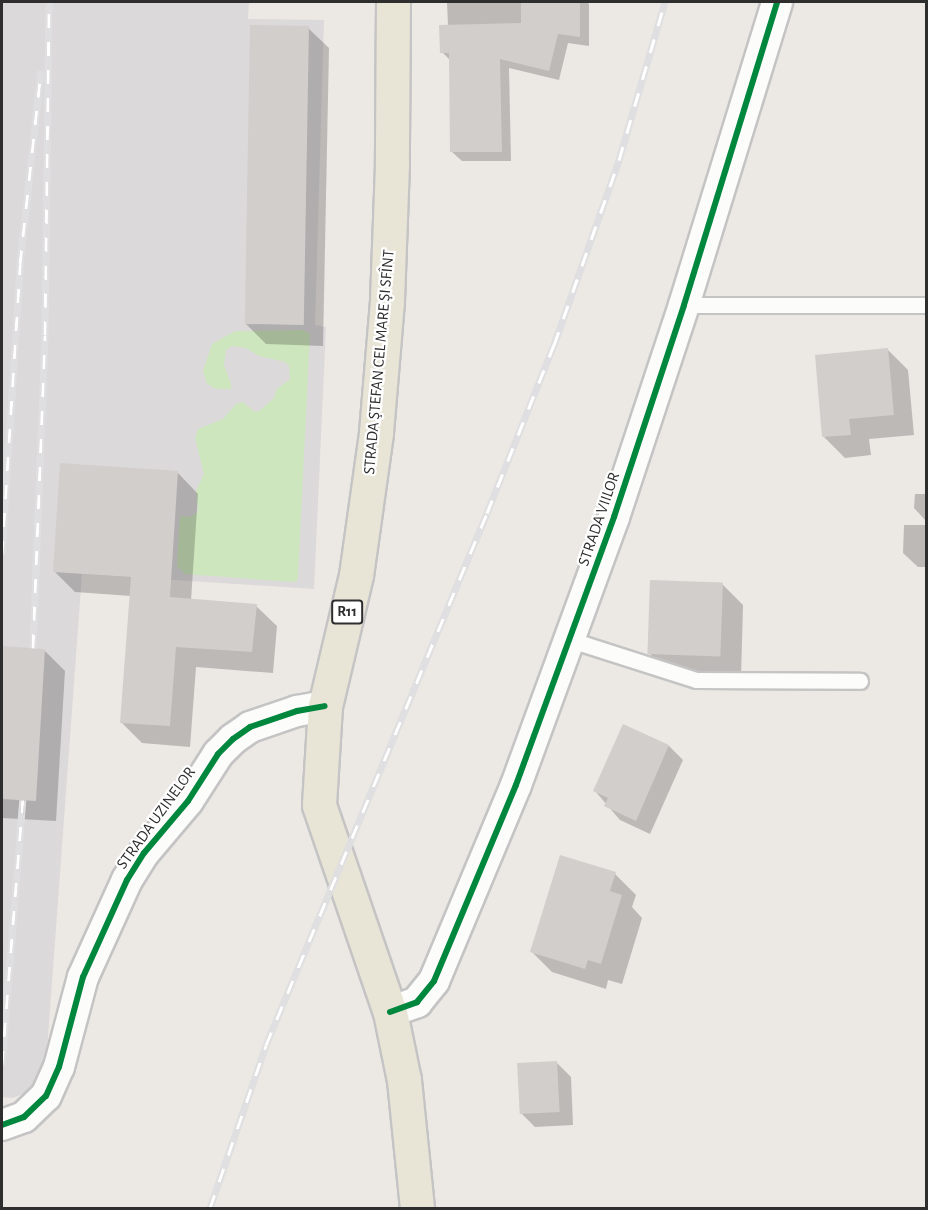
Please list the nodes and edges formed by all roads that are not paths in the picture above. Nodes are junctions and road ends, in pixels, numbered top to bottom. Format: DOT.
graph roads {
  1 [pos="393,2"];
  2 [pos="777,2"];
  3 [pos="684,305"];
  4 [pos="927,305"];
  5 [pos="571,640"];
  6 [pos="860,681"];
  7 [pos="325,706"];
  8 [pos="390,1012"];
  9 [pos="2,1125"];
  10 [pos="417,1209"];
  1 -- 7 [label="main road, STRADA ŞTEFAN CEL MARE ŞI SFÎNT / R11"];
  2 -- 3 [label="street, STRADA VIILOR"];
  3 -- 4 [label="lane"];
  3 -- 5 [label="street, STRADA VIILOR"];
  5 -- 6 [label="lane"];
  5 -- 8 [label="street, STRADA VIILOR"];
  7 -- 8 [label="main road, STRADA ŞTEFAN CEL MARE ŞI SFÎNT / R11"];
  7 -- 9 [label="street, STRADA UZINELOR"];
  8 -- 10 [label="main road, STRADA ŞTEFAN CEL MARE ŞI SFÎNT / R11"];
}
